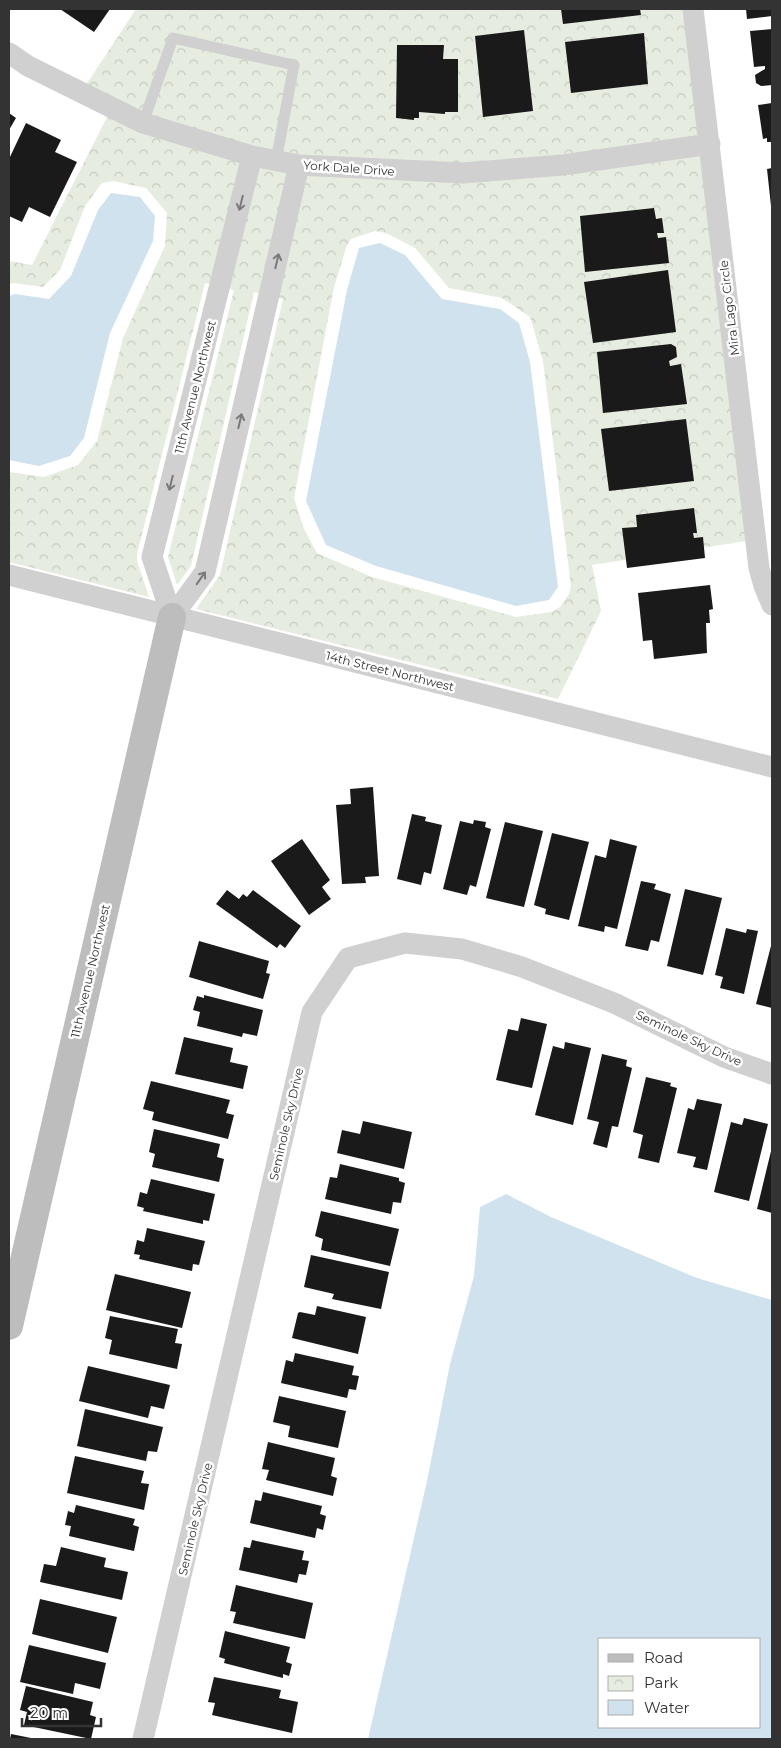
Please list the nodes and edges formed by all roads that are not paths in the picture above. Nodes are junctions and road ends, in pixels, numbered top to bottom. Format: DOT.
graph roads {
  1 [pos="693,9"];
  2 [pos="9,53"];
  3 [pos="143,123"];
  4 [pos="710,144"];
  5 [pos="252,156"];
  6 [pos="276,161"];
  7 [pos="299,165"];
  8 [pos="9,575"];
  9 [pos="772,605"];
  10 [pos="172,616"];
  11 [pos="772,767"];
  12 [pos="772,1074"];
  13 [pos="9,1326"];
  14 [pos="143,1739"];
  1 -- 4 [label="street, Mira Lago Circle"];
  2 -- 3 [label="street, York Dale Drive"];
  3 -- 5 [label="street, York Dale Drive"];
  3 -- 6 [label="lane"];
  4 -- 7 [label="street, York Dale Drive"];
  4 -- 9 [label="street, Mira Lago Circle"];
  5 -- 6 [label="street, York Dale Drive"];
  5 -- 10 [label="street, 11th Avenue Northwest, one-way"];
  6 -- 7 [label="street, York Dale Drive"];
  10 -- 7 [label="street, 11th Avenue Northwest, one-way"];
  8 -- 10 [label="street, 14th Street Northwest"];
  10 -- 11 [label="street, 14th Street Northwest"];
  10 -- 13 [label="street, 11th Avenue Northwest"];
  12 -- 14 [label="street, Seminole Sky Drive"];
}
